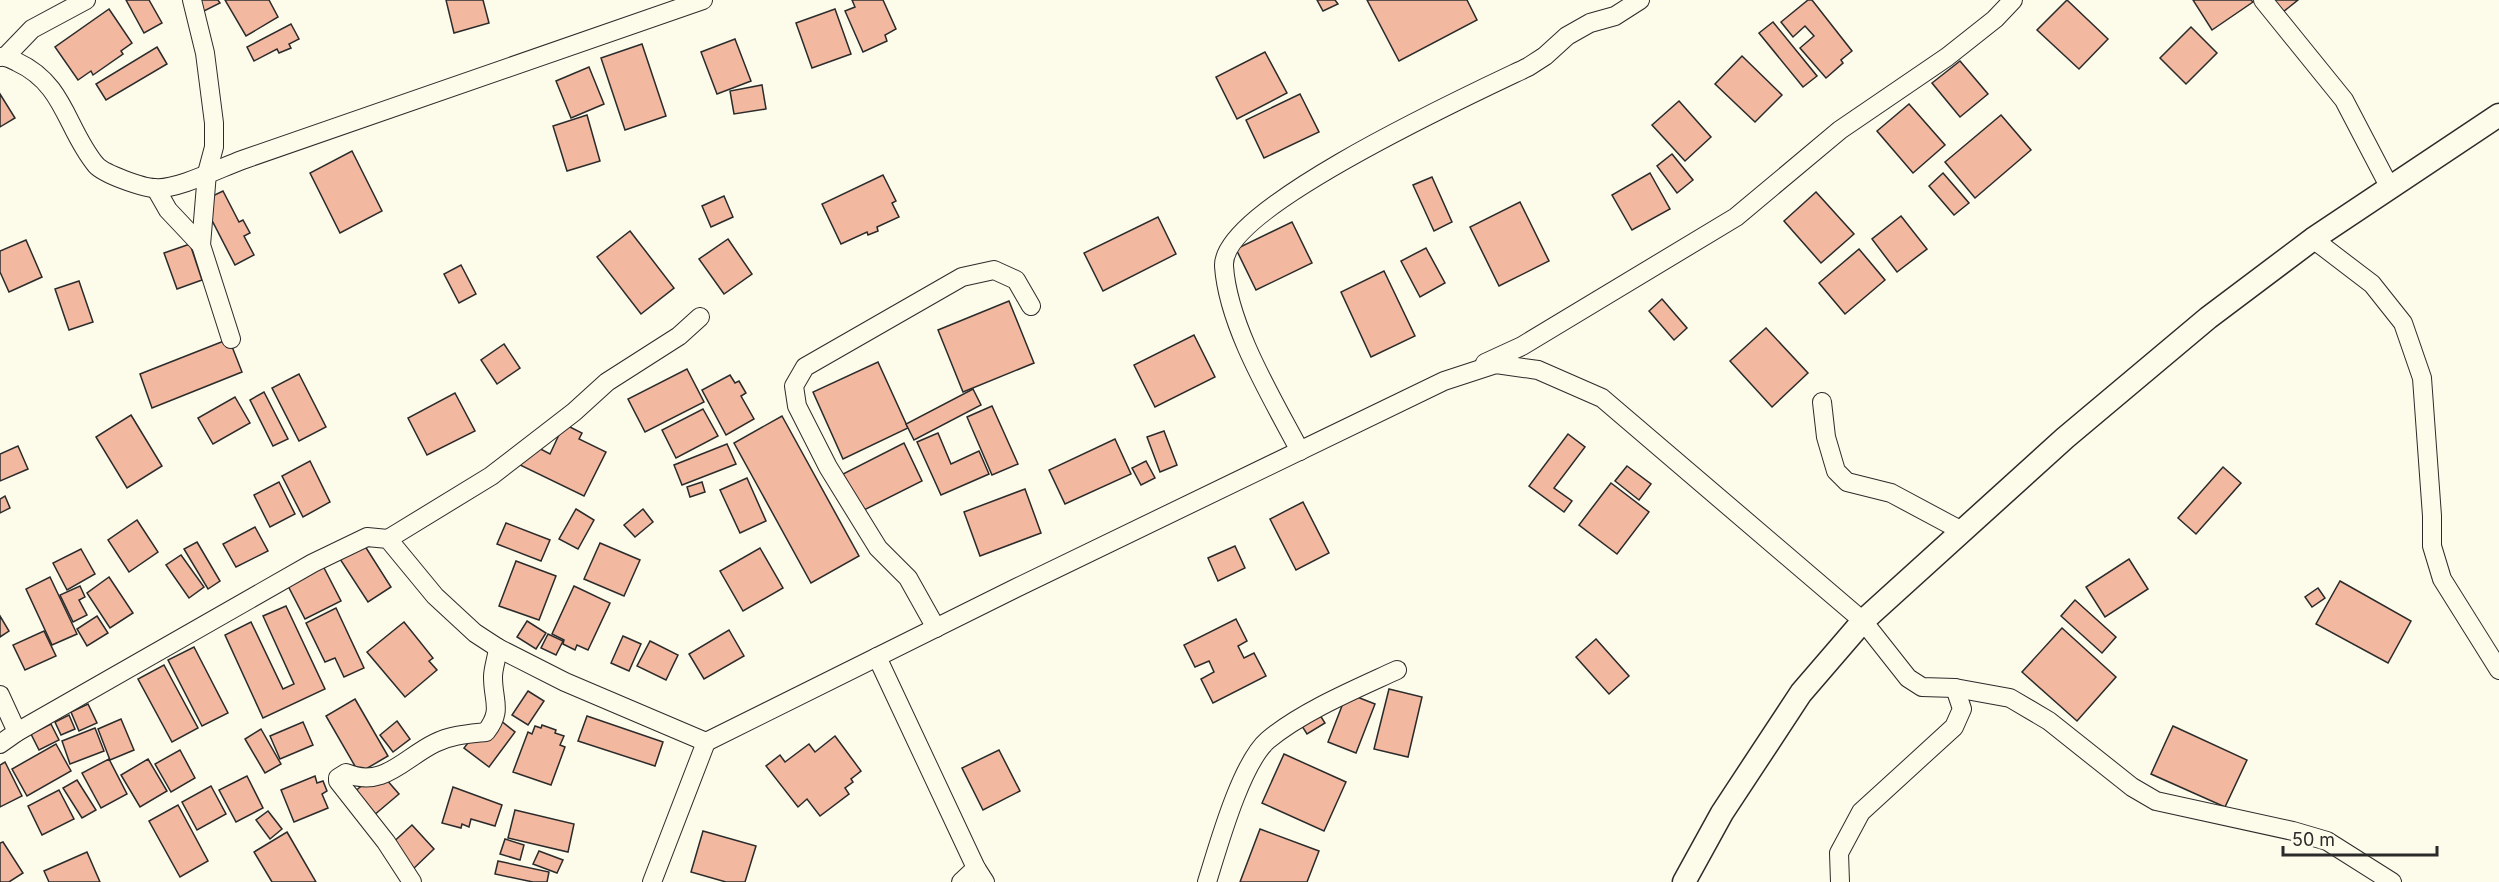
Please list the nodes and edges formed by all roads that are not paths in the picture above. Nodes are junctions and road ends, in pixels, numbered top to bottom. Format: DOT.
graph roads {
  1 [pos="86,0"];
  2 [pos="192,0"];
  3 [pos="703,0"];
  4 [pos="1640,0"];
  5 [pos="2013,0"];
  6 [pos="2263,0"];
  7 [pos="3,57"];
  8 [pos="2499,115"];
  9 [pos="207,173"];
  10 [pos="2390,188"];
  11 [pos="156,189"];
  12 [pos="2313,239"];
  13 [pos="201,245"];
  14 [pos="1031,306"];
  15 [pos="700,317"];
  16 [pos="231,339"];
  17 [pos="1444,381"];
  18 [pos="1822,402"];
  19 [pos="1299,451"];
  20 [pos="1962,531"];
  21 [pos="388,539"];
  22 [pos="1863,621"];
  23 [pos="936,628"];
  24 [pos="498,648"];
  25 [pos="877,657"];
  26 [pos="1397,670"];
  27 [pos="2499,670"];
  28 [pos="1955,688"];
  29 [pos="0,695"];
  30 [pos="17,732"];
  31 [pos="706,742"];
  32 [pos="0,744"];
  33 [pos="981,875"];
  34 [pos="412,882"];
  35 [pos="652,882"];
  36 [pos="961,882"];
  37 [pos="1208,882"];
  38 [pos="1684,882"];
  39 [pos="1840,882"];
  40 [pos="2392,882"];
  1 -- 7 [label="street"];
  2 -- 9 [label="street"];
  3 -- 9 [label="street"];
  4 -- 19 [label="street"];
  5 -- 17 [label="street"];
  6 -- 10 [label="street"];
  7 -- 11 [label="street"];
  8 -- 10 [label="street"];
  9 -- 11 [label="street"];
  9 -- 13 [label="street"];
  10 -- 12 [label="street"];
  11 -- 13 [label="street"];
  12 -- 20 [label="street"];
  12 -- 27 [label="street"];
  13 -- 16 [label="street"];
  14 -- 23 [label="street"];
  15 -- 21 [label="street"];
  17 -- 19 [label="street"];
  17 -- 22 [label="street"];
  18 -- 20 [label="street"];
  19 -- 23 [label="street"];
  20 -- 22 [label="street"];
  21 -- 24 [label="street"];
  21 -- 30 [label="street"];
  22 -- 28 [label="street"];
  22 -- 38 [label="street"];
  23 -- 25 [label="street"];
  24 -- 31 [label="street"];
  24 -- 34 [label="street"];
  25 -- 31 [label="street"];
  25 -- 33 [label="street"];
  26 -- 37 [label="street"];
  28 -- 39 [label="street"];
  28 -- 40 [label="street"];
  29 -- 30 [label="street"];
  30 -- 32 [label="street"];
  31 -- 35 [label="street"];
  33 -- 36 [label="street"];
}
